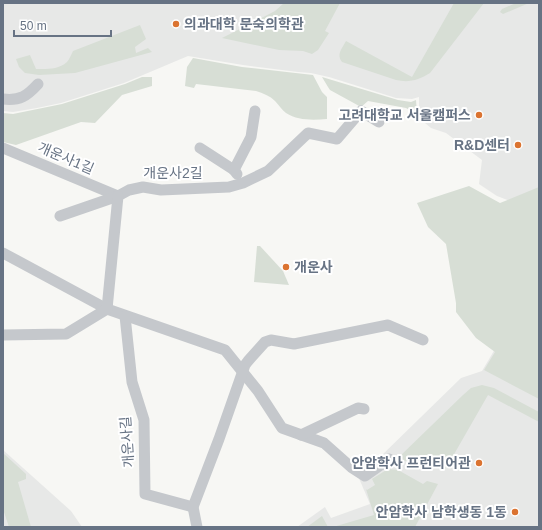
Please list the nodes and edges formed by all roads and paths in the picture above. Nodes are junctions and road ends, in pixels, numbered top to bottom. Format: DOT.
graph roads {
  1 [pos="38,84"];
  2 [pos="3,99"];
  3 [pos="255,110"];
  4 [pos="379,122"];
  5 [pos="200,148"];
  6 [pos="4,152"];
  7 [pos="234,170"];
  8 [pos="243,183"];
  9 [pos="118,196"];
  10 [pos="60,216"];
  11 [pos="3,253"];
  12 [pos="107,309"];
  13 [pos="126,316"];
  14 [pos="3,335"];
  15 [pos="423,340"];
  16 [pos="243,372"];
  17 [pos="364,409"];
  18 [pos="301,435"];
  19 [pos="389,459"];
  20 [pos="193,507"];
  21 [pos="196,527"];
  1 -- 2 [label="street"];
  3 -- 7 [label="street"];
  4 -- 8 [label="street, 개운사2길"];
  5 -- 7 [label="street, 개운사2길"];
  6 -- 9 [label="street, 개운사1길"];
  7 -- 8 [label="street, 개운사2길"];
  8 -- 9 [label="street, 개운사2길"];
  9 -- 10 [label="street, 개운사2길"];
  9 -- 12 [label="street"];
  11 -- 12 [label="street"];
  12 -- 13 [label="street"];
  12 -- 14 [label="street"];
  13 -- 16 [label="street"];
  13 -- 20 [label="street, 개운사길"];
  15 -- 16 [label="street"];
  16 -- 18 [label="street"];
  16 -- 20 [label="street"];
  17 -- 18 [label="street"];
  18 -- 19 [label="street"];
  20 -- 21 [label="street"];
}
